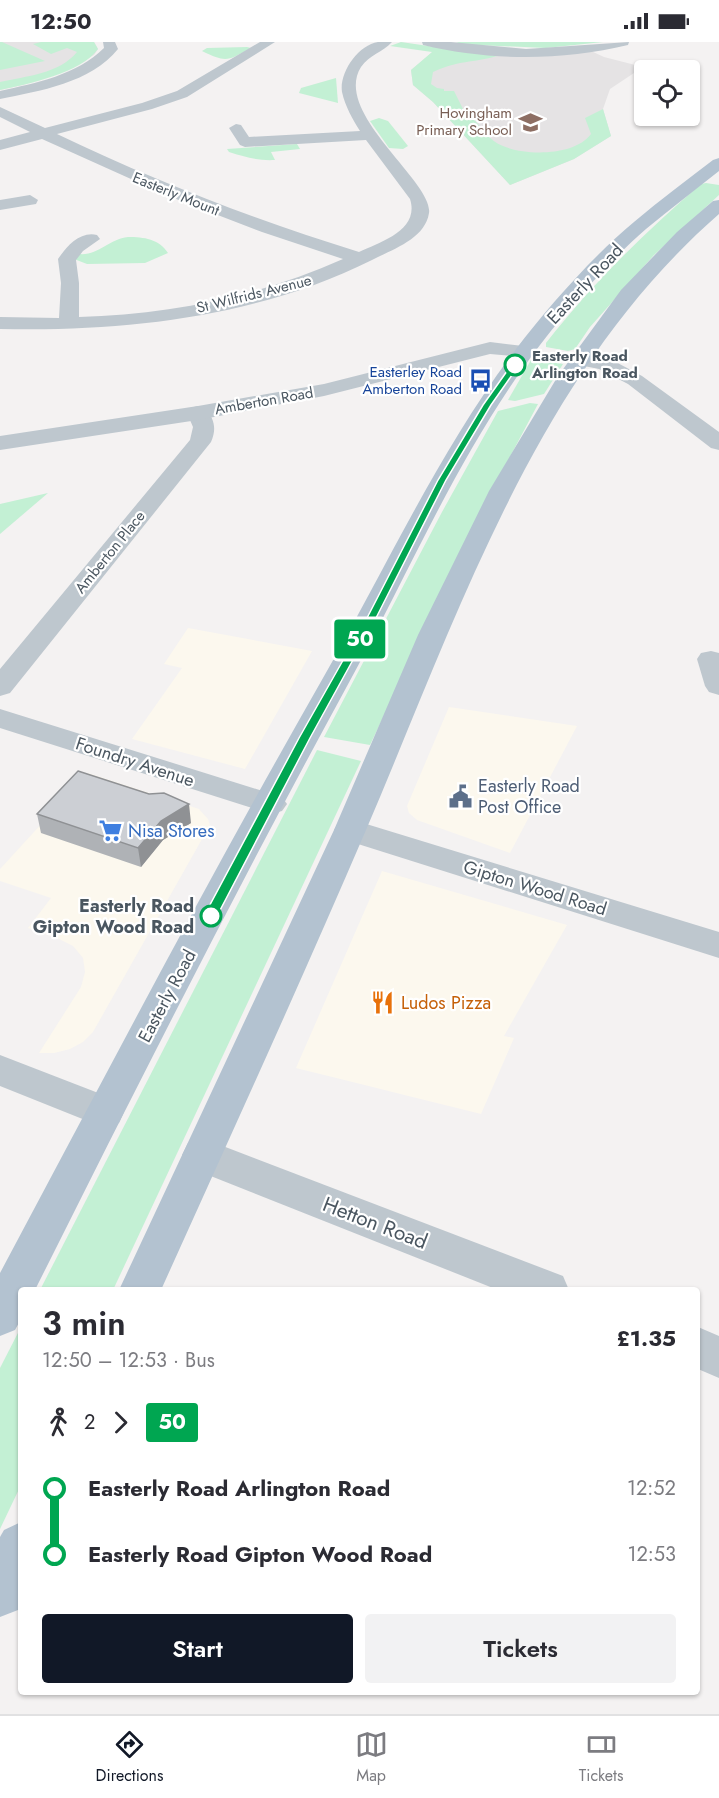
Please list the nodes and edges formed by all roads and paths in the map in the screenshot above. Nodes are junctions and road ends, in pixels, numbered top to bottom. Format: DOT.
graph roads {
  1 [pos="109,42"];
  2 [pos="269,42"];
  3 [pos="386,42"];
  4 [pos="428,42"];
  5 [pos="623,42"];
  6 [pos="0,95"];
  7 [pos="0,111"];
  8 [pos="236,128"];
  9 [pos="43,134"];
  10 [pos="370,135"];
  11 [pos="0,145"];
  12 [pos="712,175"];
  13 [pos="30,200"];
  14 [pos="0,205"];
  15 [pos="719,205"];
  16 [pos="91,239"];
  17 [pos="361,259"];
  18 [pos="0,323"];
  19 [pos="69,324"];
  20 [pos="525,351"];
  21 [pos="581,360"];
  22 [pos="198,413"];
  23 [pos="0,443"];
  24 [pos="719,444"];
  25 [pos="711,658"];
  26 [pos="719,686"];
  27 [pos="0,687"];
  28 [pos="0,718"];
  29 [pos="271,804"];
  30 [pos="351,830"];
  31 [pos="719,945"];
  32 [pos="0,1070"];
  33 [pos="105,1112"];
  34 [pos="202,1155"];
  35 [pos="141,1287"];
  36 [pos="540,1287"];
  37 [pos="0,1316"];
  38 [pos="700,1349"];
  39 [pos="719,1356"];
  40 [pos="18,1553"];
  41 [pos="0,1592"];
  1 -- 6 [label="street"];
  2 -- 9 [label="street"];
  3 -- 10 [label="street, St Wilfrids Avenue"];
  4 -- 5 [label="street"];
  7 -- 9 [label="street, Easterly Mount"];
  8 -- 10 [label="street"];
  9 -- 11 [label="street"];
  9 -- 17 [label="street, Easterly Mount"];
  10 -- 17 [label="street, St Wilfrids Avenue"];
  12 -- 20 [label="main road, Easterly Road"];
  13 -- 14 [label="street"];
  15 -- 21 [label="main road"];
  16 -- 19 [label="street"];
  17 -- 19 [label="street, St Wilfrids Avenue"];
  18 -- 19 [label="street, St Wilfrids Avenue"];
  20 -- 22 [label="street, Amberton Road"];
  20 -- 29 [label="main road, Easterly Road"];
  21 -- 24 [label="street"];
  21 -- 30 [label="main road"];
  22 -- 23 [label="street, Amberton Road"];
  22 -- 27 [label="street, Amberton Place"];
  25 -- 26 [label="street"];
  28 -- 29 [label="street, Foundry Avenue"];
  29 -- 33 [label="main road, Easterly Road"];
  30 -- 31 [label="street, Gipton Wood Road"];
  30 -- 34 [label="main road"];
  32 -- 33 [label="street"];
  33 -- 37 [label="main road, Easterly Road"];
  34 -- 35 [label="main road"];
  34 -- 36 [label="street, Hetton Road"];
  38 -- 39 [label="street"];
  40 -- 41 [label="main road"];
}
